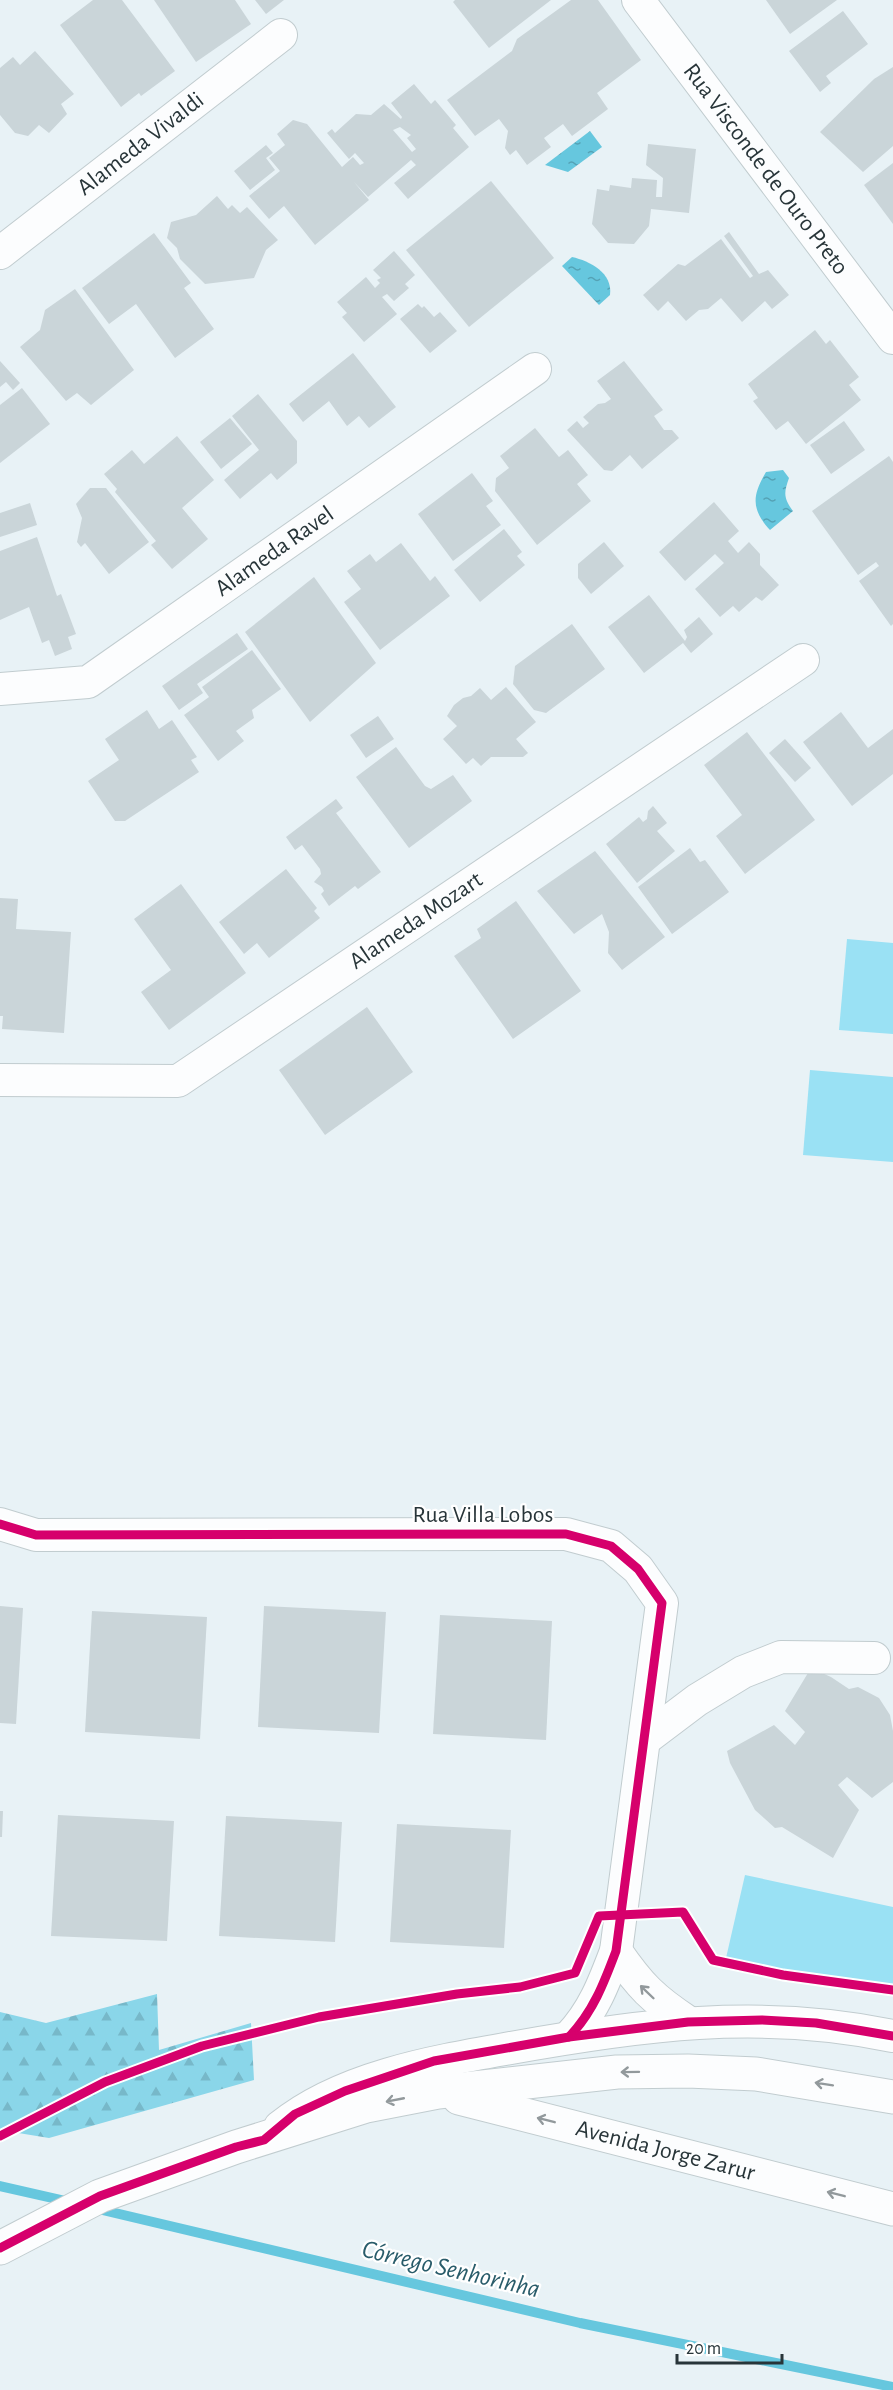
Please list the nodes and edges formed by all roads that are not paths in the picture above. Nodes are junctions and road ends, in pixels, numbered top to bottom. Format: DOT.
graph roads {
  1 [pos="638,0"];
  2 [pos="281,35"];
  3 [pos="0,253"];
  4 [pos="893,338"];
  5 [pos="535,369"];
  6 [pos="803,660"];
  7 [pos="0,689"];
  8 [pos="0,1080"];
  9 [pos="0,1524"];
  10 [pos="874,1658"];
  11 [pos="644,1740"];
  12 [pos="616,1951"];
  13 [pos="688,2022"];
  14 [pos="893,2036"];
  15 [pos="569,2037"];
  16 [pos="438,2092"];
  17 [pos="893,2097"];
  18 [pos="250,2143"];
  19 [pos="893,2209"];
  20 [pos="0,2248"];
  1 -- 4 [label="street, Rua Visconde de Ouro Preto"];
  2 -- 3 [label="street, Alameda Vivaldi"];
  5 -- 7 [label="street, Alameda Ravel"];
  6 -- 8 [label="street, Alameda Mozart"];
  9 -- 11 [label="street, Rua Villa Lobos"];
  10 -- 11 [label="street"];
  11 -- 12 [label="street, Rua Villa Lobos"];
  13 -- 12 [label="street, one-way"];
  12 -- 15 [label="street, Rua Villa Lobos"];
  13 -- 14 [label="street"];
  13 -- 15 [label="street"];
  15 -- 18 [label="street"];
  17 -- 16 [label="main road, Avenida Jorge Zarur, one-way"];
  16 -- 18 [label="main road, Avenida Jorge Zarur, one-way"];
  19 -- 16 [label="main road, Avenida Jorge Zarur, one-way"];
  18 -- 20 [label="main road, Avenida Jorge Zarur"];
}
